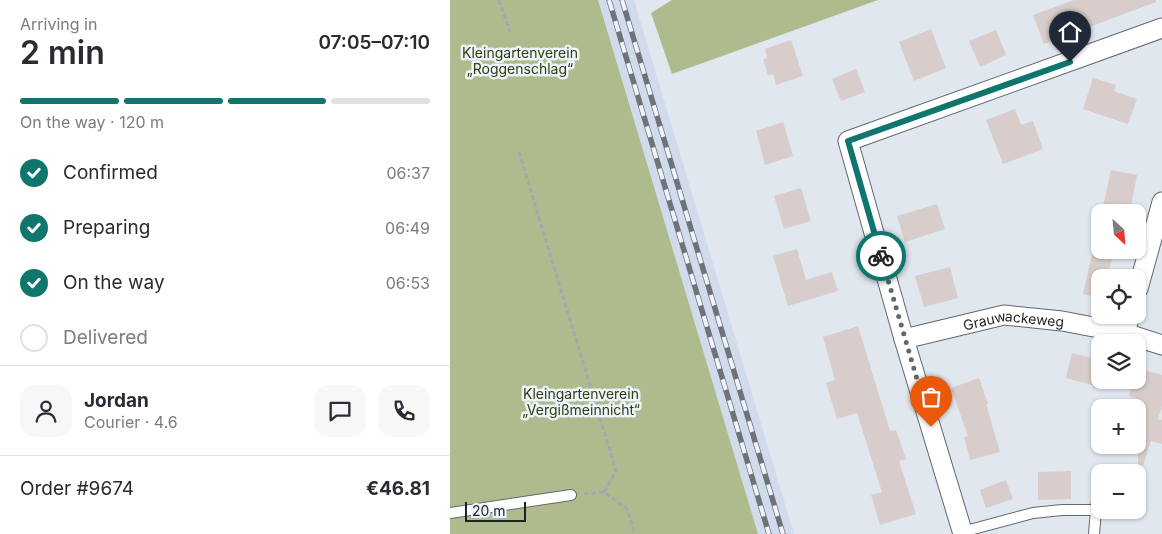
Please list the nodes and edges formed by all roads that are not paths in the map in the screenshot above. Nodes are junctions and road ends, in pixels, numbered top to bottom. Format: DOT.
graph roads {
  1 [pos="1162,28"];
  2 [pos="1162,202"];
  3 [pos="1144,269"];
  4 [pos="1128,324"];
  5 [pos="1125,333"];
  6 [pos="904,339"];
  7 [pos="1162,345"];
  8 [pos="571,495"];
  9 [pos="1091,510"];
  10 [pos="450,513"];
  11 [pos="1095,519"];
  12 [pos="963,533"];
  13 [pos="1094,534"];
  1 -- 6 [label="street"];
  2 -- 3 [label="street"];
  4 -- 5 [label="street"];
  5 -- 6 [label="street, Grauwackeweg"];
  5 -- 7 [label="street, Grauwackeweg"];
  6 -- 12 [label="street"];
  8 -- 10 [label="lane"];
  9 -- 12 [label="lane"];
  11 -- 13 [label="lane"];
}
